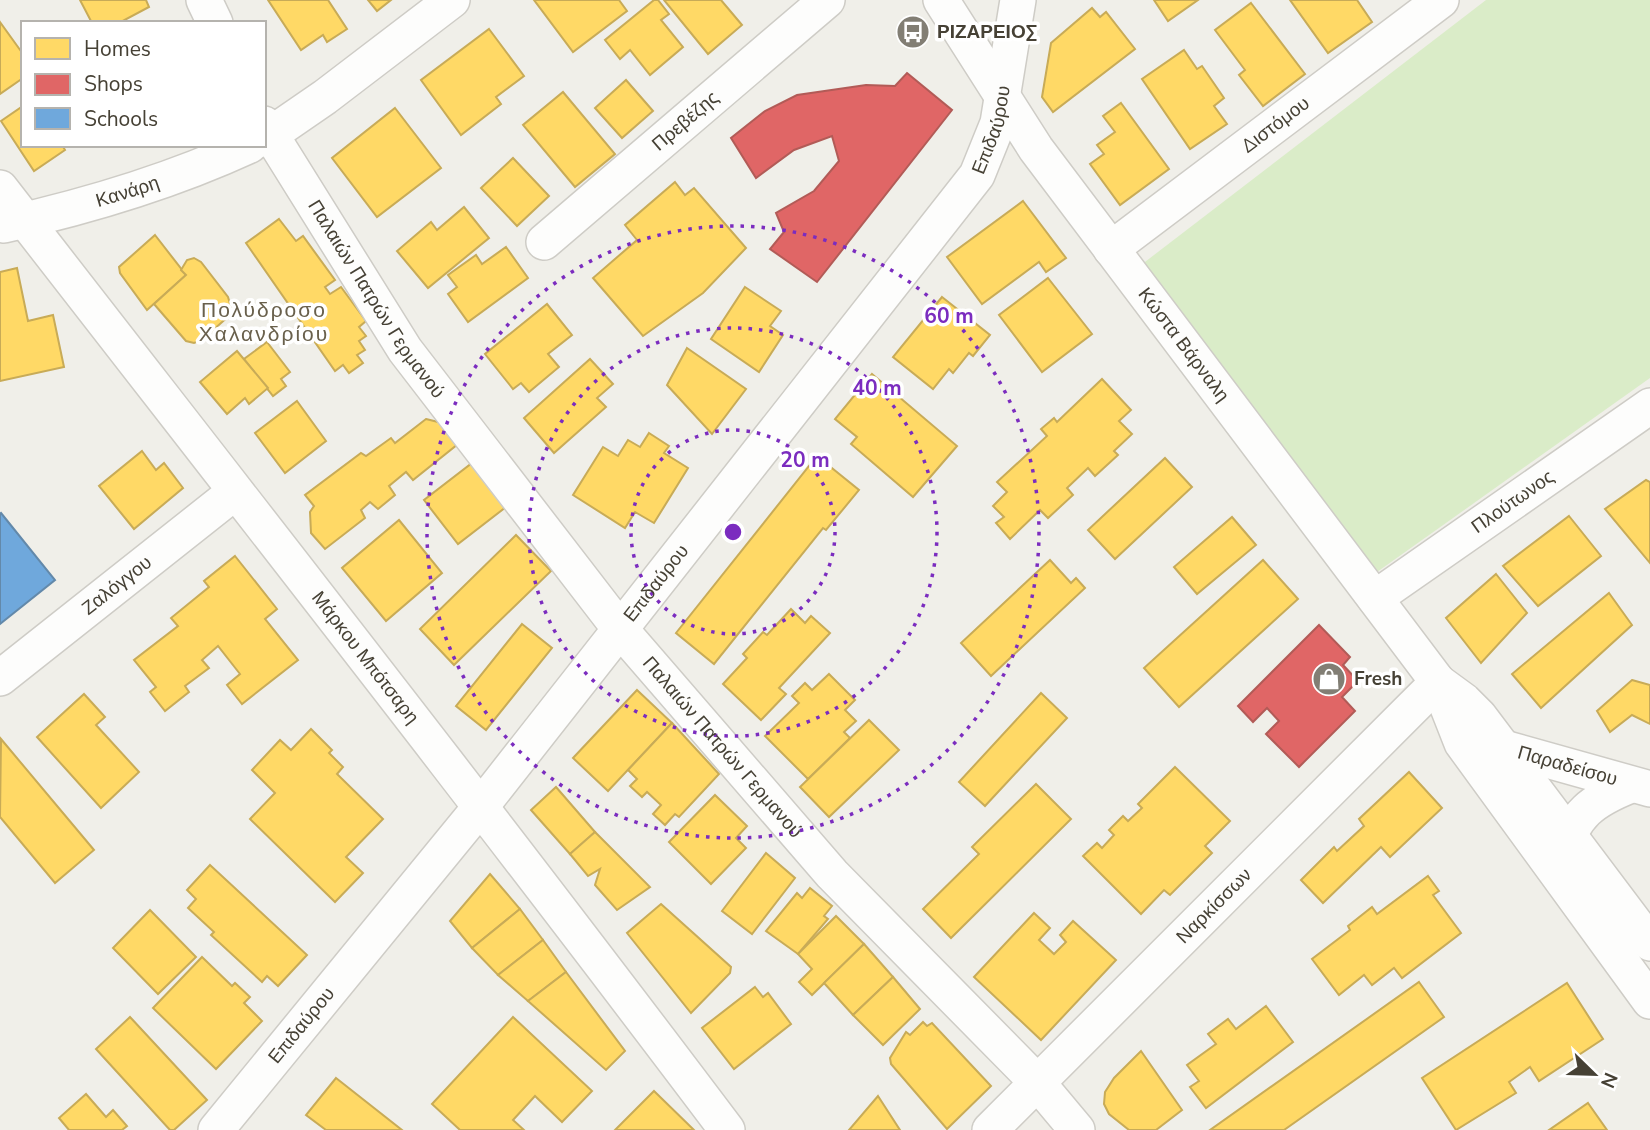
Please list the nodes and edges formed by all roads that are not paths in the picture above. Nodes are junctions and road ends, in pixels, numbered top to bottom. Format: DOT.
graph roads {
  1 [pos="204,0"];
  2 [pos="452,0"];
  3 [pos="827,0"];
  4 [pos="941,0"];
  5 [pos="1018,0"];
  6 [pos="1441,0"];
  7 [pos="214,21"];
  8 [pos="1003,96"];
  9 [pos="266,133"];
  10 [pos="266,142"];
  11 [pos="240,147"];
  12 [pos="1036,149"];
  13 [pos="977,175"];
  14 [pos="0,188"];
  15 [pos="13,223"];
  16 [pos="544,242"];
  17 [pos="1111,249"];
  18 [pos="1650,407"];
  19 [pos="235,492"];
  20 [pos="1375,598"];
  21 [pos="620,629"];
  22 [pos="0,678"];
  23 [pos="1438,682"];
  24 [pos="1504,748"];
  25 [pos="1641,787"];
  26 [pos="482,805"];
  27 [pos="1568,834"];
  28 [pos="1560,880"];
  29 [pos="1650,943"];
  30 [pos="1650,1001"];
  31 [pos="1036,1081"];
  32 [pos="216,1130"];
  33 [pos="727,1130"];
  34 [pos="990,1130"];
  35 [pos="1077,1130"];
  1 -- 7 [label="street"];
  2 -- 9 [label="street, Κανάρη"];
  3 -- 16 [label="street, Πρεβέζης"];
  4 -- 8 [label="street, Κώστα Βάρναλη"];
  5 -- 8 [label="street, Επιδαύρου"];
  6 -- 17 [label="street, Διστόμου"];
  8 -- 12 [label="street, Κώστα Βάρναλη"];
  8 -- 13 [label="street, Επιδαύρου"];
  10 -- 21 [label="street, Παλαιών Πατρών Γερμανού"];
  11 -- 15 [label="street, Κανάρη"];
  12 -- 13 [label="street"];
  12 -- 17 [label="street, Κώστα Βάρναλη"];
  13 -- 21 [label="street, Επιδαύρου"];
  14 -- 15 [label="street, Μάρκου Μπότσαρη"];
  15 -- 19 [label="street, Μάρκου Μπότσαρη"];
  17 -- 20 [label="street, Κώστα Βάρναλη"];
  18 -- 20 [label="street, Πλούτωνος"];
  19 -- 22 [label="street, Ζαλόγγου"];
  19 -- 26 [label="street, Μάρκου Μπότσαρη"];
  20 -- 23 [label="street, Κώστα Βάρναλη"];
  21 -- 26 [label="street, Επιδαύρου"];
  21 -- 31 [label="street, Παλαιών Πατρών Γερμανού"];
  23 -- 24 [label="street, Κώστα Βάρναλη"];
  23 -- 28 [label="street, Κώστα Βάρναλη"];
  23 -- 31 [label="street, Ναρκίσσων"];
  24 -- 25 [label="street, Παραδείσου"];
  24 -- 27 [label="street, Κώστα Βάρναλη"];
  25 -- 27 [label="street, Παραδείσου"];
  26 -- 32 [label="street, Επιδαύρου"];
  26 -- 33 [label="street, Μάρκου Μπότσαρη"];
  27 -- 28 [label="street, Παραδείσου"];
  27 -- 29 [label="street, Κώστα Βάρναλη"];
  28 -- 30 [label="street, Κώστα Βάρναλη"];
  31 -- 34 [label="street, Ναρκίσσων"];
  31 -- 35 [label="street, Παλαιών Πατρών Γερμανού"];
}
